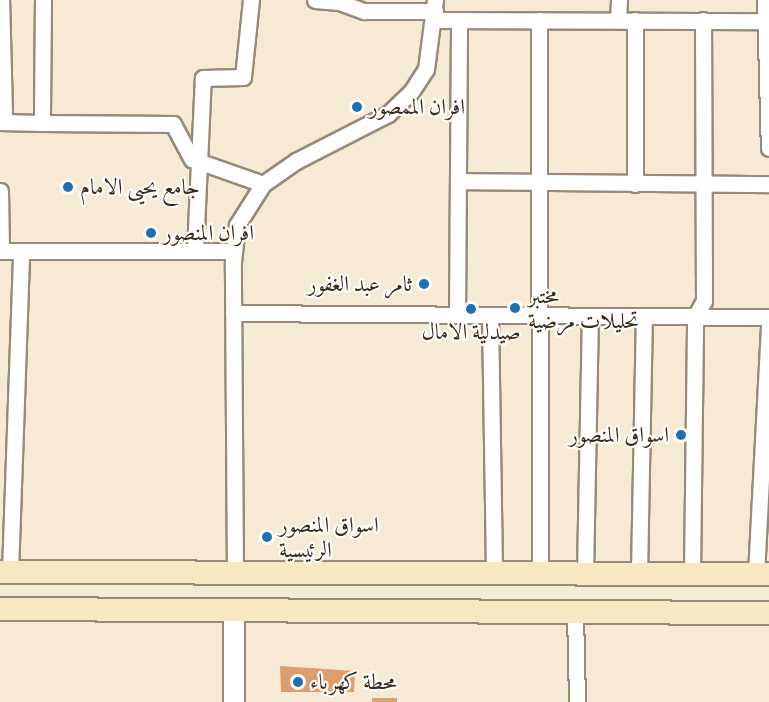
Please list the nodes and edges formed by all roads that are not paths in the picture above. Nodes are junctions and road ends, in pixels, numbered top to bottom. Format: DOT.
graph roads {
  1 [pos="1,0"];
  2 [pos="43,0"];
  3 [pos="251,0"];
  4 [pos="315,0"];
  5 [pos="619,0"];
  6 [pos="765,0"];
  7 [pos="435,10"];
  8 [pos="459,20"];
  9 [pos="539,20"];
  10 [pos="618,20"];
  11 [pos="635,20"];
  12 [pos="703,20"];
  13 [pos="767,21"];
  14 [pos="0,121"];
  15 [pos="42,123"];
  16 [pos="769,148"];
  17 [pos="201,162"];
  18 [pos="458,181"];
  19 [pos="537,182"];
  20 [pos="635,183"];
  21 [pos="263,184"];
  22 [pos="769,184"];
  23 [pos="704,185"];
  24 [pos="0,191"];
  25 [pos="21,250"];
  26 [pos="1,251"];
  27 [pos="195,251"];
  28 [pos="234,251"];
  29 [pos="233,313"];
  30 [pos="457,315"];
  31 [pos="490,315"];
  32 [pos="540,315"];
  33 [pos="590,316"];
  34 [pos="644,317"];
  35 [pos="695,317"];
  36 [pos="769,317"];
  37 [pos="769,323"];
  38 [pos="0,394"];
  39 [pos="16,394"];
  40 [pos="5,572"];
  41 [pos="235,572"];
  42 [pos="494,573"];
  43 [pos="540,573"];
  44 [pos="585,573"];
  45 [pos="639,573"];
  46 [pos="692,573"];
  47 [pos="763,574"];
  48 [pos="0,609"];
  49 [pos="234,610"];
  50 [pos="576,612"];
  51 [pos="769,613"];
  52 [pos="234,702"];
  53 [pos="577,702"];
  1 -- 14 [label="street"];
  2 -- 15 [label="street"];
  3 -- 17 [label="street"];
  4 -- 7 [label="street"];
  5 -- 10 [label="street"];
  6 -- 13 [label="street"];
  7 -- 8 [label="street"];
  7 -- 21 [label="street"];
  8 -- 9 [label="street"];
  8 -- 18 [label="street"];
  9 -- 10 [label="street"];
  9 -- 19 [label="street"];
  10 -- 11 [label="street"];
  11 -- 12 [label="street"];
  11 -- 20 [label="street"];
  12 -- 13 [label="street"];
  12 -- 23 [label="street"];
  13 -- 16 [label="street"];
  14 -- 15 [label="street"];
  15 -- 17 [label="street"];
  17 -- 21 [label="street"];
  17 -- 27 [label="street"];
  18 -- 19 [label="street"];
  18 -- 30 [label="street"];
  19 -- 20 [label="street"];
  19 -- 32 [label="street"];
  20 -- 23 [label="street"];
  21 -- 28 [label="street"];
  22 -- 23 [label="street"];
  23 -- 35 [label="street"];
  24 -- 26 [label="street"];
  25 -- 26 [label="street"];
  25 -- 27 [label="street"];
  25 -- 39 [label="street"];
  27 -- 28 [label="street"];
  28 -- 29 [label="street"];
  29 -- 30 [label="street"];
  29 -- 41 [label="street"];
  30 -- 31 [label="street"];
  31 -- 32 [label="street"];
  31 -- 42 [label="street"];
  32 -- 33 [label="street"];
  32 -- 43 [label="street"];
  33 -- 34 [label="street"];
  33 -- 44 [label="street"];
  34 -- 35 [label="street"];
  34 -- 45 [label="street"];
  35 -- 36 [label="street"];
  35 -- 46 [label="street"];
  37 -- 47 [label="street"];
  38 -- 39 [label="street"];
  39 -- 40 [label="street"];
  40 -- 41 [label="main road"];
  41 -- 42 [label="main road"];
  42 -- 43 [label="main road"];
  43 -- 44 [label="main road"];
  44 -- 45 [label="main road"];
  45 -- 46 [label="main road"];
  46 -- 47 [label="main road"];
  48 -- 49 [label="main road"];
  49 -- 50 [label="main road"];
  49 -- 52 [label="street"];
  50 -- 51 [label="main road"];
  50 -- 53 [label="street"];
}
